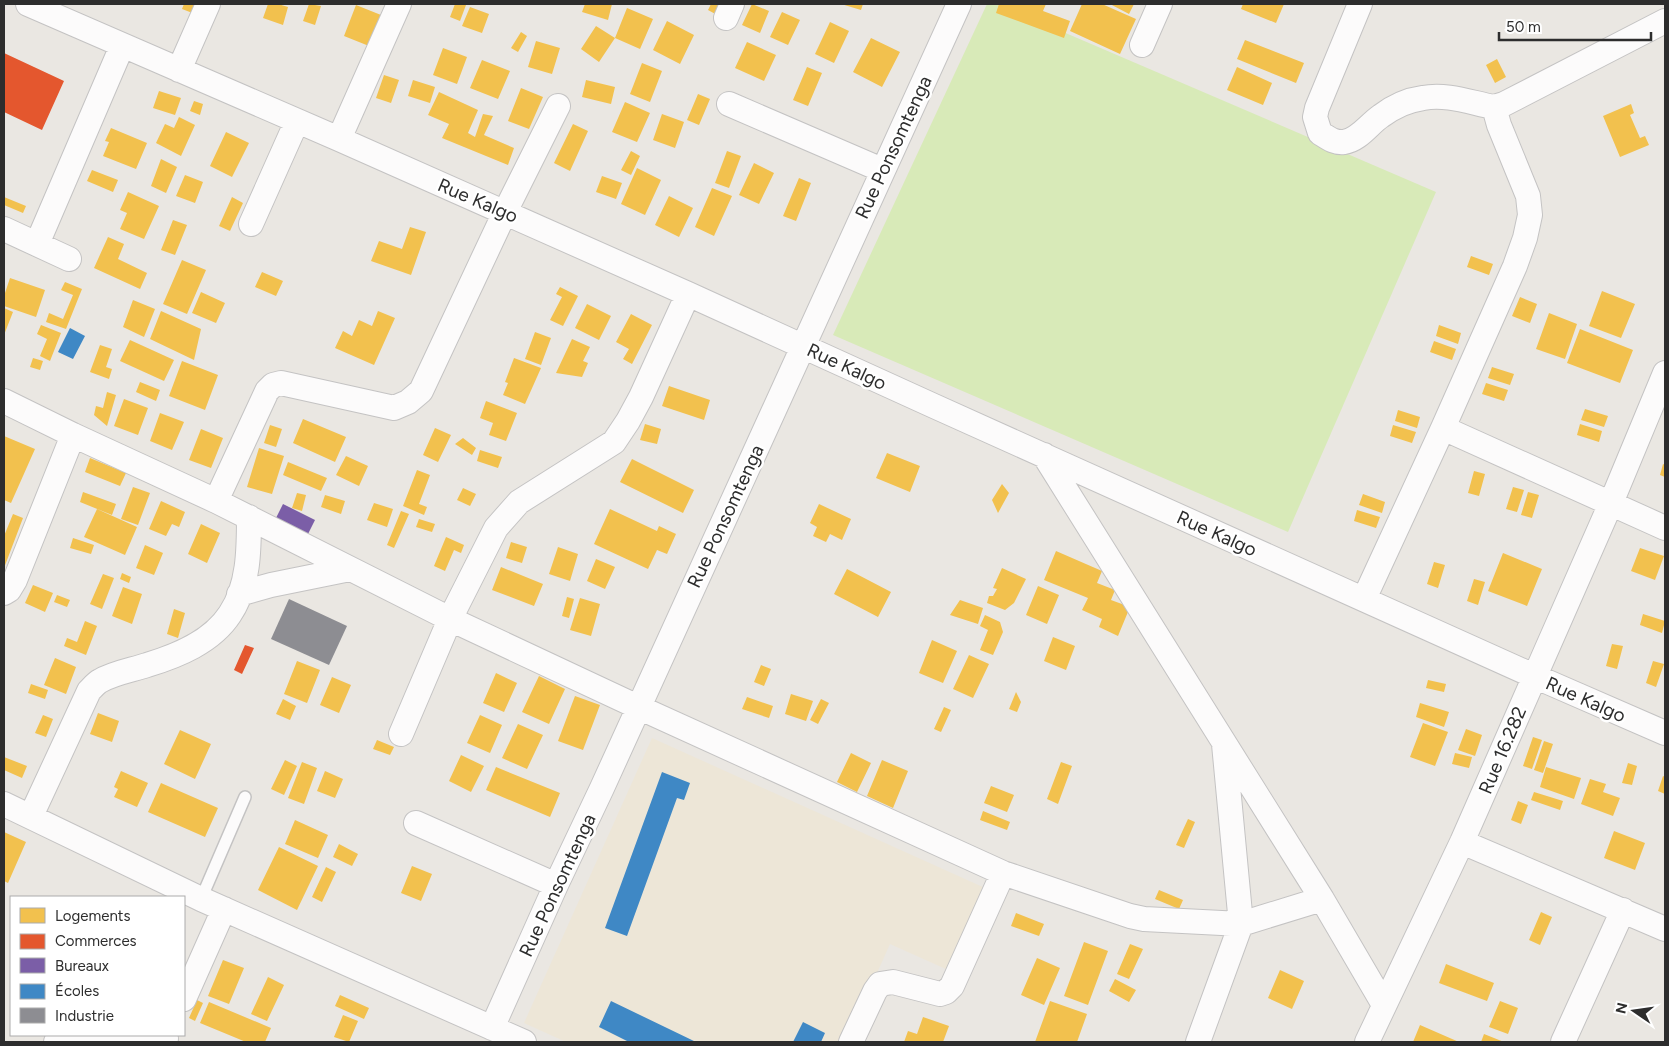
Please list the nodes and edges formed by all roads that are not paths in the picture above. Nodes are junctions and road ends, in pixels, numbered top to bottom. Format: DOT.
graph roads {
  1 [pos="28,4"];
  2 [pos="208,4"];
  3 [pos="399,4"];
  4 [pos="959,4"];
  5 [pos="1160,4"];
  6 [pos="1360,4"];
  7 [pos="1665,21"];
  8 [pos="1142,45"];
  9 [pos="122,46"];
  10 [pos="179,70"];
  11 [pos="729,104"];
  12 [pos="558,106"];
  13 [pos="1494,107"];
  14 [pos="297,121"];
  15 [pos="339,139"];
  16 [pos="882,170"];
  17 [pos="505,212"];
  18 [pos="251,224"];
  19 [pos="4,229"];
  20 [pos="37,244"];
  21 [pos="69,259"];
  22 [pos="688,294"];
  23 [pos="803,346"];
  24 [pos="1665,373"];
  25 [pos="4,401"];
  26 [pos="1443,428"];
  27 [pos="73,436"];
  28 [pos="1044,455"];
  29 [pos="216,501"];
  30 [pos="1611,504"];
  31 [pos="249,517"];
  32 [pos="1665,528"];
  33 [pos="350,570"];
  34 [pos="4,593"];
  35 [pos="239,594"];
  36 [pos="1364,599"];
  37 [pos="450,619"];
  38 [pos="1534,676"];
  39 [pos="638,708"];
  40 [pos="1665,733"];
  41 [pos="402,734"];
  42 [pos="1224,744"];
  43 [pos="245,797"];
  44 [pos="4,804"];
  45 [pos="31,816"];
  46 [pos="416,823"];
  47 [pos="1462,842"];
  48 [pos="1003,873"];
  49 [pos="556,885"];
  50 [pos="1322,898"];
  51 [pos="201,899"];
  52 [pos="224,909"];
  53 [pos="1623,910"];
  54 [pos="1241,924"];
  55 [pos="1665,929"];
  56 [pos="185,997"];
  57 [pos="1384,1005"];
  58 [pos="492,1028"];
  59 [pos="167,1039"];
  60 [pos="56,1042"];
  61 [pos="524,1042"];
  62 [pos="852,1042"];
  63 [pos="1198,1042"];
  64 [pos="1367,1042"];
  65 [pos="1563,1042"];
  1 -- 9 [label="street, Rue Kalgo"];
  2 -- 10 [label="street"];
  3 -- 15 [label="street"];
  4 -- 16 [label="street, Rue Ponsomtenga"];
  5 -- 8 [label="street"];
  6 -- 13 [label="street"];
  7 -- 13 [label="street"];
  9 -- 10 [label="street, Rue Kalgo"];
  9 -- 20 [label="street"];
  10 -- 14 [label="street, Rue Kalgo"];
  11 -- 16 [label="street"];
  12 -- 17 [label="street"];
  13 -- 26 [label="street"];
  14 -- 15 [label="street, Rue Kalgo"];
  14 -- 18 [label="street"];
  15 -- 17 [label="street, Rue Kalgo"];
  16 -- 23 [label="street, Rue Ponsomtenga"];
  17 -- 22 [label="street, Rue Kalgo"];
  17 -- 29 [label="street"];
  19 -- 20 [label="street"];
  20 -- 21 [label="street"];
  22 -- 23 [label="street, Rue Kalgo"];
  22 -- 37 [label="street"];
  23 -- 28 [label="street, Rue Kalgo"];
  23 -- 39 [label="street, Rue Ponsomtenga"];
  24 -- 30 [label="street, Rue 16.282"];
  25 -- 27 [label="street"];
  26 -- 30 [label="street"];
  26 -- 36 [label="street"];
  27 -- 29 [label="street"];
  27 -- 34 [label="street"];
  28 -- 36 [label="street, Rue Kalgo"];
  28 -- 42 [label="street"];
  29 -- 31 [label="street"];
  30 -- 32 [label="street"];
  30 -- 38 [label="street, Rue 16.282"];
  31 -- 33 [label="street"];
  31 -- 35 [label="street"];
  33 -- 35 [label="street"];
  33 -- 37 [label="street"];
  35 -- 45 [label="street"];
  36 -- 38 [label="street, Rue Kalgo"];
  37 -- 39 [label="street"];
  37 -- 41 [label="street"];
  38 -- 40 [label="street, Rue Kalgo"];
  38 -- 47 [label="street, Rue 16.282"];
  39 -- 48 [label="street"];
  39 -- 49 [label="street, Rue Ponsomtenga"];
  42 -- 50 [label="street"];
  42 -- 54 [label="street"];
  43 -- 51 [label="lane"];
  44 -- 45 [label="street"];
  45 -- 51 [label="street"];
  46 -- 49 [label="street"];
  47 -- 53 [label="street"];
  47 -- 57 [label="street, Rue 16.282"];
  48 -- 54 [label="street"];
  48 -- 62 [label="street"];
  49 -- 58 [label="street, Rue Ponsomtenga"];
  50 -- 54 [label="street"];
  50 -- 57 [label="street"];
  51 -- 52 [label="street"];
  52 -- 56 [label="street"];
  52 -- 58 [label="street"];
  53 -- 55 [label="street"];
  53 -- 65 [label="street"];
  54 -- 63 [label="street"];
  57 -- 64 [label="street, Rue 16.282"];
  58 -- 61 [label="street"];
  59 -- 60 [label="street"];
}
